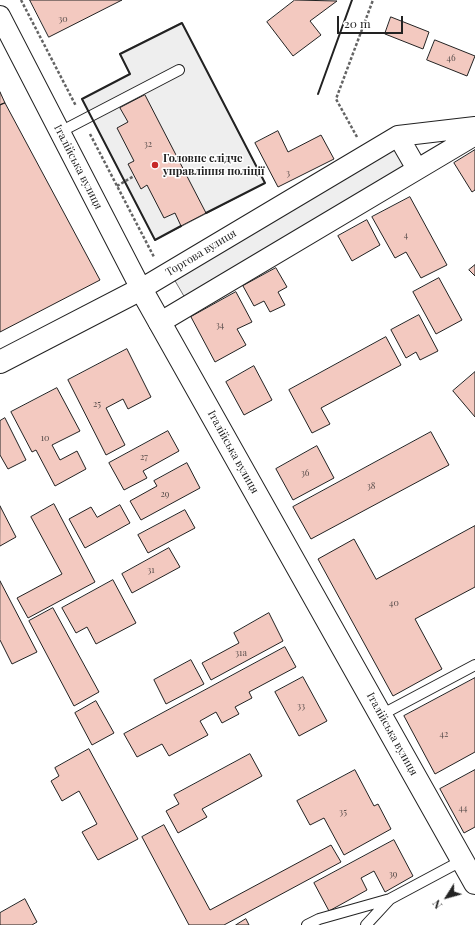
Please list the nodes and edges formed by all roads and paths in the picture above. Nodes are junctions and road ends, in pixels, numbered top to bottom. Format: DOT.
graph roads {
  1 [pos="21,0"];
  2 [pos="373,0"];
  3 [pos="0,16"];
  4 [pos="179,70"];
  5 [pos="83,120"];
  6 [pos="475,127"];
  7 [pos="60,132"];
  8 [pos="475,135"];
  9 [pos="398,136"];
  10 [pos="367,155"];
  11 [pos="417,169"];
  12 [pos="134,176"];
  13 [pos="117,186"];
  14 [pos="163,276"];
  15 [pos="141,289"];
  16 [pos="159,322"];
  17 [pos="0,362"];
  18 [pos="475,664"];
  19 [pos="381,715"];
  20 [pos="462,860"];
  21 [pos="475,883"];
  22 [pos="390,899"];
  23 [pos="307,925"];
  24 [pos="366,925"];
  1 -- 5 [label="path"];
  2 -- 10 [label="path"];
  3 -- 7 [label="street, Італійська вулиця"];
  4 -- 5 [label="lane"];
  5 -- 7 [label="lane"];
  5 -- 13 [label="path"];
  6 -- 9 [label="street, Торгова вулиця"];
  7 -- 15 [label="street, Італійська вулиця"];
  8 -- 11 [label="street"];
  9 -- 10 [label="street, Торгова вулиця"];
  9 -- 11 [label="street"];
  10 -- 14 [label="street, Торгова вулиця"];
  11 -- 16 [label="street"];
  12 -- 13 [label="path"];
  13 -- 14 [label="path"];
  14 -- 15 [label="street, Торгова вулиця"];
  15 -- 16 [label="street, Італійська вулиця"];
  15 -- 17 [label="street, Торгова вулиця"];
  16 -- 19 [label="street, Італійська вулиця"];
  18 -- 19 [label="lane"];
  19 -- 20 [label="street, Італійська вулиця"];
  20 -- 21 [label="street, Італійська вулиця"];
  20 -- 22 [label="lane"];
  22 -- 23 [label="lane"];
  22 -- 24 [label="lane"];
}
